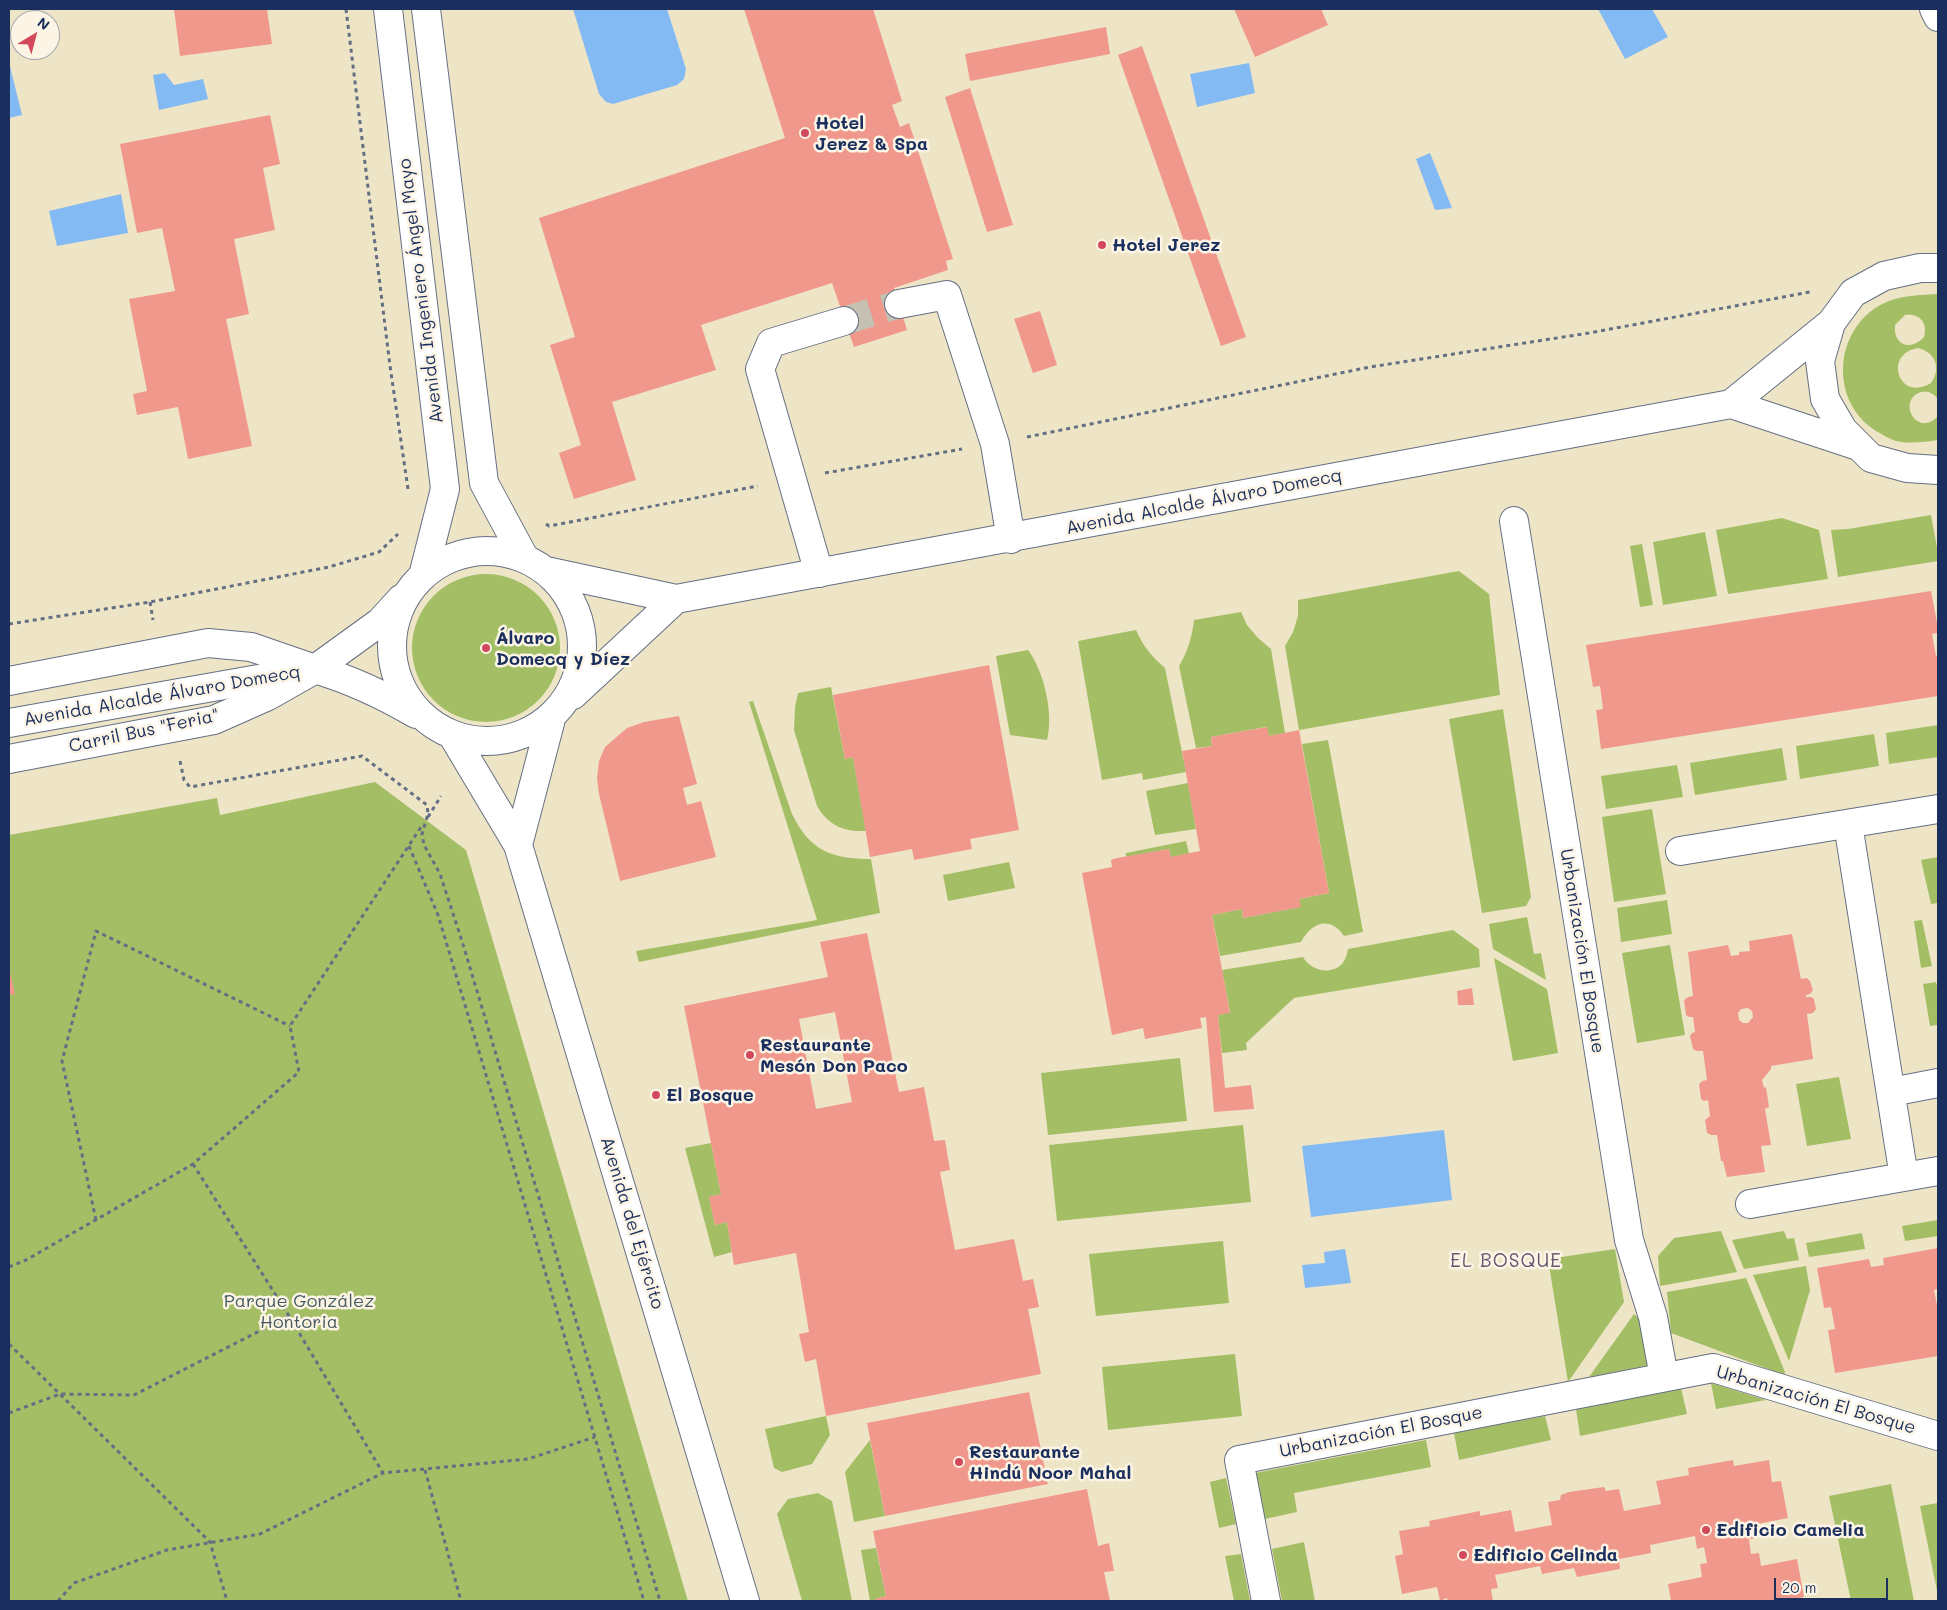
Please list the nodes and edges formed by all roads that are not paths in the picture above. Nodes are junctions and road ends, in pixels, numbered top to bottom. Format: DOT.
graph roads {
  1 [pos="388,9"];
  2 [pos="426,9"];
  3 [pos="1934,9"];
  4 [pos="1938,17"];
  5 [pos="1938,268"];
  6 [pos="899,304"];
  7 [pos="844,321"];
  8 [pos="1831,323"];
  9 [pos="1731,404"];
  10 [pos="1858,446"];
  11 [pos="1938,470"];
  12 [pos="1514,521"];
  13 [pos="1011,538"];
  14 [pos="535,565"];
  15 [pos="424,572"];
  16 [pos="818,573"];
  17 [pos="407,593"];
  18 [pos="676,599"];
  19 [pos="315,669"];
  20 [pos="9,681"];
  21 [pos="573,695"];
  22 [pos="551,719"];
  23 [pos="425,720"];
  24 [pos="9,723"];
  25 [pos="453,736"];
  26 [pos="9,759"];
  27 [pos="1938,809"];
  28 [pos="1848,824"];
  29 [pos="518,845"];
  30 [pos="1680,851"];
  31 [pos="1938,1083"];
  32 [pos="1891,1092"];
  33 [pos="1938,1171"];
  34 [pos="1904,1176"];
  35 [pos="1750,1204"];
  36 [pos="1664,1378"];
  37 [pos="1938,1436"];
  38 [pos="746,1601"];
  39 [pos="1266,1601"];
  1 -- 15 [label="main road, Avenida Ingeniero Ángel Mayo"];
  2 -- 14 [label="main road"];
  3 -- 4 [label="main road"];
  5 -- 8 [label="main road"];
  6 -- 13 [label="main road"];
  7 -- 16 [label="main road"];
  8 -- 9 [label="main road, Avenida Alcalde Álvaro Domecq"];
  8 -- 10 [label="main road"];
  9 -- 10 [label="main road, Avenida Alcalde Álvaro Domecq"];
  9 -- 13 [label="main road, Avenida Alcalde Álvaro Domecq"];
  10 -- 11 [label="main road"];
  12 -- 36 [label="main road, Urbanización El Bosque"];
  13 -- 16 [label="main road, Avenida Alcalde Álvaro Domecq"];
  14 -- 15 [label="main road, Avenida Alcalde Álvaro Domecq"];
  14 -- 18 [label="main road, Avenida Alcalde Álvaro Domecq"];
  14 -- 21 [label="main road"];
  15 -- 17 [label="main road"];
  16 -- 18 [label="main road, Avenida Alcalde Álvaro Domecq"];
  17 -- 19 [label="main road, Avenida Alcalde Álvaro Domecq"];
  17 -- 23 [label="main road"];
  18 -- 21 [label="main road"];
  19 -- 20 [label="main road"];
  19 -- 23 [label="main road, Avenida Alcalde Álvaro Domecq"];
  19 -- 24 [label="main road, Avenida Alcalde Álvaro Domecq"];
  19 -- 26 [label="main road, Carril Bus \"Feria\""];
  21 -- 22 [label="main road"];
  22 -- 25 [label="main road"];
  22 -- 29 [label="main road"];
  23 -- 25 [label="main road, Avenida Alcalde Álvaro Domecq"];
  25 -- 29 [label="main road, Avenida del Ejército"];
  27 -- 28 [label="main road"];
  28 -- 30 [label="main road"];
  28 -- 32 [label="main road"];
  29 -- 38 [label="main road, Avenida del Ejército"];
  31 -- 32 [label="main road"];
  32 -- 34 [label="main road"];
  33 -- 34 [label="main road"];
  34 -- 35 [label="main road"];
  36 -- 37 [label="main road, Urbanización El Bosque"];
  36 -- 39 [label="main road, Urbanización El Bosque"];
}
